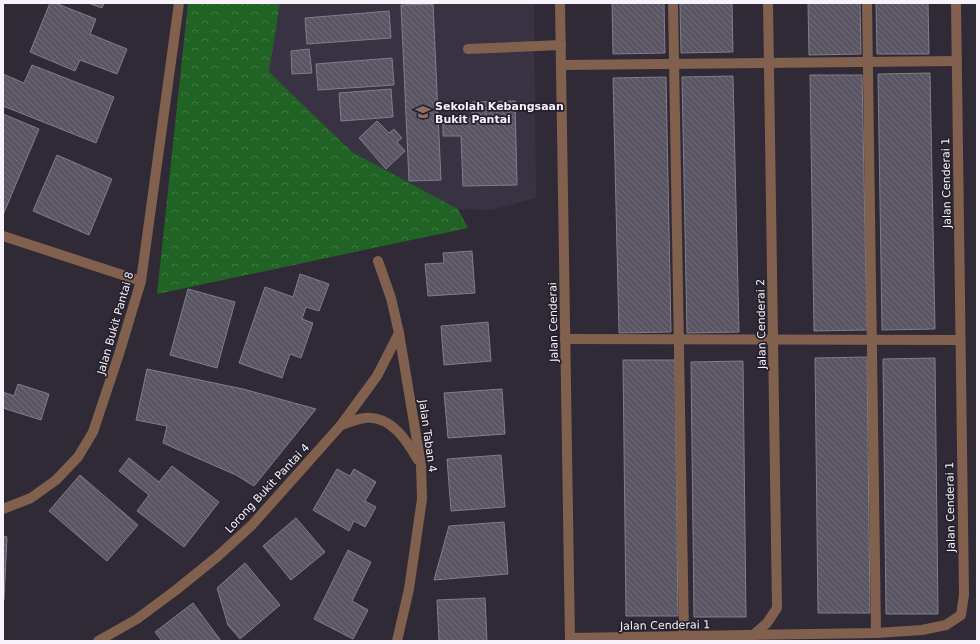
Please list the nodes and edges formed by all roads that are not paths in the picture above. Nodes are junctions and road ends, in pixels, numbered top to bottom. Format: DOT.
graph roads {
  1 [pos="179,3"];
  2 [pos="560,3"];
  3 [pos="673,3"];
  4 [pos="768,3"];
  5 [pos="868,3"];
  6 [pos="956,3"];
  7 [pos="561,45"];
  8 [pos="468,49"];
  9 [pos="957,61"];
  10 [pos="868,62"];
  11 [pos="674,63"];
  12 [pos="769,63"];
  13 [pos="562,64"];
  14 [pos="3,236"];
  15 [pos="378,261"];
  16 [pos="141,281"];
  17 [pos="400,333"];
  18 [pos="565,339"];
  19 [pos="679,339"];
  20 [pos="773,340"];
  21 [pos="872,340"];
  22 [pos="960,340"];
  23 [pos="341,424"];
  24 [pos="421,465"];
  25 [pos="3,509"];
  26 [pos="876,633"];
  27 [pos="752,636"];
  28 [pos="684,637"];
  29 [pos="570,640"];
  30 [pos="98,641"];
  31 [pos="397,641"];
  1 -- 16 [label="street, Jalan Bukit Pantai 8"];
  2 -- 7 [label="street, Jalan Cenderai"];
  3 -- 11 [label="street"];
  4 -- 12 [label="street, Jalan Cenderai 2"];
  5 -- 10 [label="street"];
  6 -- 9 [label="street, Jalan Cenderai 1"];
  7 -- 8 [label="street"];
  7 -- 13 [label="street, Jalan Cenderai"];
  9 -- 10 [label="street"];
  9 -- 22 [label="street, Jalan Cenderai 1"];
  10 -- 12 [label="street"];
  10 -- 21 [label="street"];
  11 -- 12 [label="street"];
  11 -- 13 [label="street"];
  11 -- 19 [label="street"];
  12 -- 20 [label="street, Jalan Cenderai 2"];
  13 -- 18 [label="street, Jalan Cenderai"];
  14 -- 16 [label="street"];
  15 -- 17 [label="street, Jalan Taban 4"];
  16 -- 25 [label="street, Jalan Bukit Pantai 8"];
  17 -- 23 [label="street, Lorong Bukit Pantai 4"];
  17 -- 24 [label="street, Jalan Taban 4"];
  18 -- 19 [label="street"];
  18 -- 29 [label="street, Jalan Cenderai"];
  19 -- 20 [label="street"];
  19 -- 28 [label="street"];
  20 -- 21 [label="street"];
  20 -- 27 [label="street, Jalan Cenderai 2"];
  21 -- 22 [label="street"];
  21 -- 26 [label="street"];
  22 -- 26 [label="street, Jalan Cenderai 1"];
  23 -- 24 [label="street"];
  23 -- 30 [label="street, Lorong Bukit Pantai 4"];
  24 -- 31 [label="street, Jalan Taban 4"];
  26 -- 27 [label="street, Jalan Cenderai 1"];
  27 -- 28 [label="street, Jalan Cenderai 1"];
  28 -- 29 [label="street, Jalan Cenderai 1"];
}
